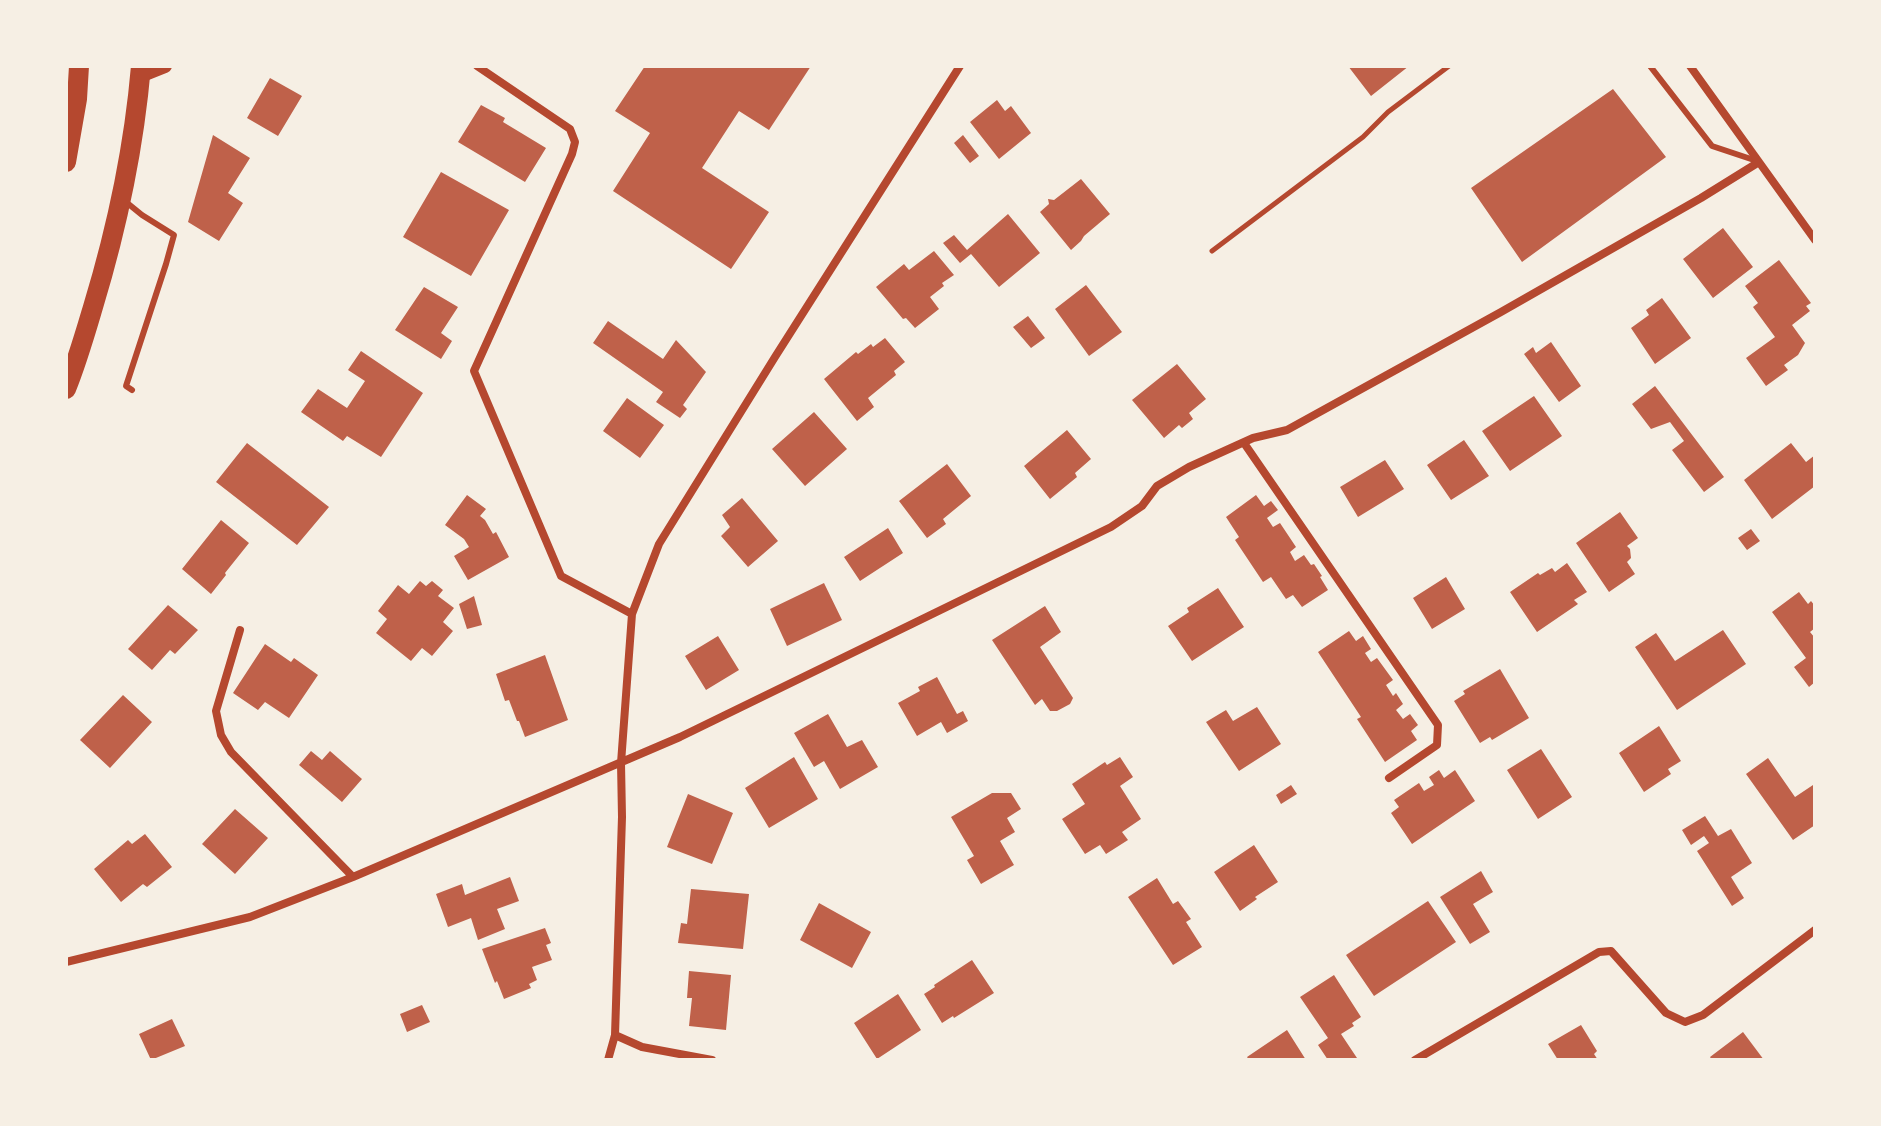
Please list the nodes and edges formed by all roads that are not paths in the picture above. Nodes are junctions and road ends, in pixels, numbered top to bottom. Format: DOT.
graph roads {
  1 [pos="79,66"];
  2 [pos="165,66"];
  3 [pos="477,66"];
  4 [pos="960,66"];
  5 [pos="1650,66"];
  6 [pos="1690,66"];
  7 [pos="141,71"];
  8 [pos="66,162"];
  9 [pos="1759,162"];
  10 [pos="122,198"];
  11 [pos="1815,240"];
  12 [pos="66,389"];
  13 [pos="132,390"];
  14 [pos="1244,443"];
  15 [pos="632,614"];
  16 [pos="240,630"];
  17 [pos="621,763"];
  18 [pos="1389,778"];
  19 [pos="353,877"];
  20 [pos="1815,930"];
  21 [pos="66,962"];
  22 [pos="615,1035"];
  23 [pos="608,1060"];
  24 [pos="712,1060"];
  25 [pos="1415,1060"];
  1 -- 8 [label="main road"];
  2 -- 7 [label="street"];
  3 -- 15 [label="street"];
  4 -- 15 [label="street"];
  5 -- 9 [label="lane"];
  6 -- 9 [label="street"];
  7 -- 10 [label="main road"];
  9 -- 11 [label="street"];
  9 -- 14 [label="street"];
  10 -- 12 [label="main road"];
  10 -- 13 [label="lane"];
  14 -- 17 [label="street"];
  14 -- 18 [label="street"];
  15 -- 17 [label="street"];
  16 -- 19 [label="street"];
  17 -- 19 [label="street"];
  17 -- 22 [label="street"];
  19 -- 21 [label="street"];
  20 -- 25 [label="street"];
  22 -- 23 [label="street"];
  22 -- 24 [label="street"];
}
